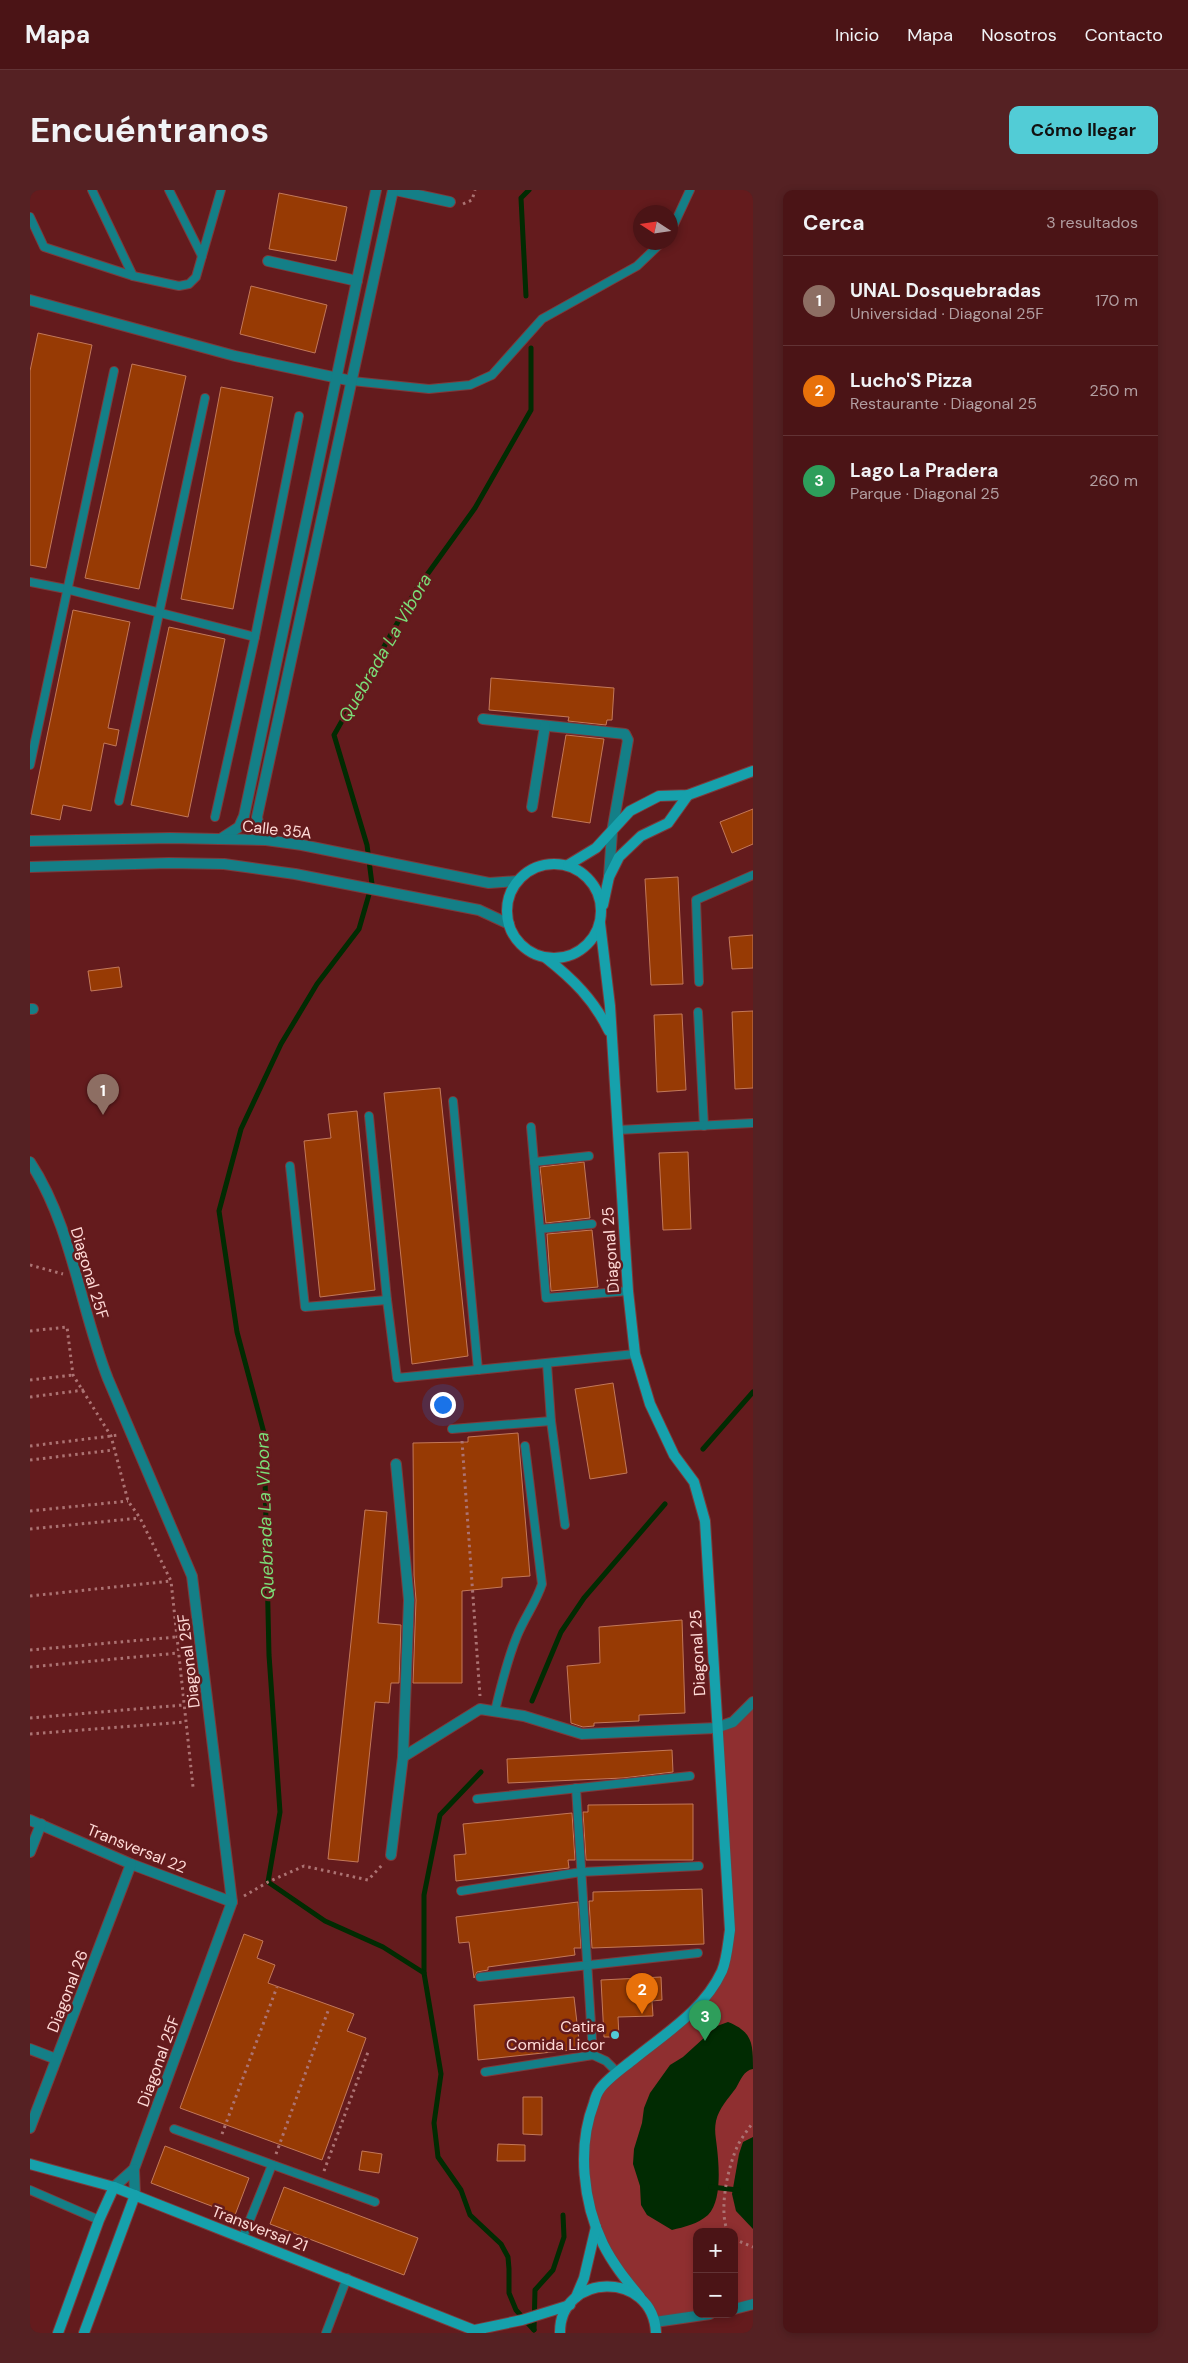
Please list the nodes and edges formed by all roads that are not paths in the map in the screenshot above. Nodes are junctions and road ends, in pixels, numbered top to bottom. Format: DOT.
graph roads {
  1 [pos="92,190"];
  2 [pos="169,190"];
  3 [pos="221,190"];
  4 [pos="376,190"];
  5 [pos="394,190"];
  6 [pos="690,190"];
  7 [pos="450,202"];
  8 [pos="30,216"];
  9 [pos="678,216"];
  10 [pos="654,250"];
  11 [pos="202,256"];
  12 [pos="268,260"];
  13 [pos="133,276"];
  14 [pos="357,280"];
  15 [pos="30,300"];
  16 [pos="114,372"];
  17 [pos="336,379"];
  18 [pos="352,381"];
  19 [pos="205,398"];
  20 [pos="299,416"];
  21 [pos="30,582"];
  22 [pos="66,589"];
  23 [pos="160,612"];
  24 [pos="255,636"];
  25 [pos="483,719"];
  26 [pos="545,726"];
  27 [pos="30,764"];
  28 [pos="753,771"];
  29 [pos="688,795"];
  30 [pos="119,801"];
  31 [pos="532,807"];
  32 [pos="215,817"];
  33 [pos="612,832"];
  34 [pos="222,838"];
  35 [pos="266,840"];
  36 [pos="30,841"];
  37 [pos="568,865"];
  38 [pos="30,867"];
  39 [pos="753,875"];
  40 [pos="608,877"];
  41 [pos="517,881"];
  42 [pos="602,909"];
  43 [pos="600,923"];
  44 [pos="508,924"];
  45 [pos="545,958"];
  46 [pos="700,982"];
  47 [pos="698,1012"];
  48 [pos="612,1037"];
  49 [pos="453,1101"];
  50 [pos="369,1116"];
  51 [pos="753,1123"];
  52 [pos="704,1126"];
  53 [pos="531,1127"];
  54 [pos="618,1130"];
  55 [pos="589,1156"];
  56 [pos="30,1162"];
  57 [pos="534,1162"];
  58 [pos="290,1166"];
  59 [pos="592,1224"];
  60 [pos="540,1229"];
  61 [pos="628,1291"];
  62 [pos="387,1300"];
  63 [pos="635,1354"];
  64 [pos="547,1364"];
  65 [pos="478,1370"];
  66 [pos="551,1421"];
  67 [pos="452,1429"];
  68 [pos="525,1446"];
  69 [pos="396,1464"];
  70 [pos="565,1525"];
  71 [pos="753,1702"];
  72 [pos="494,1711"];
  73 [pos="716,1728"];
  74 [pos="402,1757"];
  75 [pos="690,1776"];
  76 [pos="576,1788"];
  77 [pos="477,1799"];
  78 [pos="30,1820"];
  79 [pos="41,1824"];
  80 [pos="30,1852"];
  81 [pos="390,1855"];
  82 [pos="131,1864"];
  83 [pos="699,1866"];
  84 [pos="581,1872"];
  85 [pos="461,1891"];
  86 [pos="232,1902"];
  87 [pos="698,1953"];
  88 [pos="586,1965"];
  89 [pos="480,1977"];
  90 [pos="30,2049"];
  91 [pos="593,2055"];
  92 [pos="56,2059"];
  93 [pos="485,2072"];
  94 [pos="617,2072"];
  95 [pos="30,2128"];
  96 [pos="174,2129"];
  97 [pos="30,2164"];
  98 [pos="272,2165"];
  99 [pos="134,2168"];
  100 [pos="114,2187"];
  101 [pos="30,2190"];
  102 [pos="135,2195"];
  103 [pos="375,2202"];
  104 [pos="99,2220"];
  105 [pos="596,2226"];
  106 [pos="243,2237"];
  107 [pos="347,2278"];
  108 [pos="640,2297"];
  109 [pos="573,2301"];
  110 [pos="753,2304"];
  111 [pos="738,2307"];
  112 [pos="695,2318"];
  113 [pos="656,2328"];
  114 [pos="478,2332"];
  115 [pos="58,2333"];
  116 [pos="84,2333"];
  117 [pos="326,2333"];
  118 [pos="560,2333"];
  1 -- 13 [label="lane"];
  2 -- 11 [label="lane"];
  3 -- 11 [label="lane"];
  4 -- 14 [label="street"];
  5 -- 7 [label="street"];
  5 -- 18 [label="street"];
  6 -- 9 [label="lane"];
  8 -- 13 [label="lane"];
  10 -- 18 [label="lane"];
  11 -- 13 [label="lane"];
  12 -- 14 [label="street"];
  14 -- 17 [label="street"];
  15 -- 17 [label="street"];
  16 -- 22 [label="lane"];
  17 -- 18 [label="street"];
  17 -- 34 [label="street"];
  18 -- 35 [label="street"];
  19 -- 23 [label="lane"];
  20 -- 24 [label="lane"];
  21 -- 22 [label="lane"];
  22 -- 23 [label="lane"];
  22 -- 27 [label="lane"];
  23 -- 24 [label="lane"];
  23 -- 30 [label="lane"];
  24 -- 32 [label="lane"];
  25 -- 26 [label="street"];
  26 -- 31 [label="street"];
  26 -- 33 [label="street"];
  28 -- 29 [label="street"];
  29 -- 33 [label="street"];
  29 -- 40 [label="street"];
  33 -- 37 [label="street"];
  33 -- 40 [label="street"];
  34 -- 35 [label="street, Calle 35A"];
  34 -- 36 [label="street, Calle 35A"];
  35 -- 41 [label="street, Calle 35A"];
  37 -- 41 [label="street"];
  37 -- 42 [label="street"];
  38 -- 44 [label="street"];
  39 -- 46 [label="lane"];
  40 -- 42 [label="street"];
  41 -- 44 [label="street"];
  42 -- 43 [label="street"];
  43 -- 45 [label="street"];
  43 -- 48 [label="street, Diagonal 25"];
  44 -- 45 [label="street"];
  45 -- 48 [label="street, Diagonal 25"];
  47 -- 52 [label="lane"];
  48 -- 54 [label="street, Diagonal 25"];
  49 -- 65 [label="lane"];
  50 -- 62 [label="lane"];
  51 -- 52 [label="lane"];
  52 -- 54 [label="lane"];
  53 -- 57 [label="lane"];
  54 -- 61 [label="street, Diagonal 25"];
  55 -- 57 [label="lane"];
  56 -- 86 [label="street, Diagonal 25F"];
  57 -- 60 [label="lane"];
  58 -- 62 [label="lane"];
  59 -- 60 [label="lane"];
  60 -- 61 [label="lane"];
  61 -- 63 [label="street, Diagonal 25"];
  62 -- 65 [label="lane"];
  63 -- 64 [label="lane"];
  63 -- 73 [label="street, Diagonal 25"];
  64 -- 65 [label="lane"];
  64 -- 66 [label="lane"];
  66 -- 67 [label="lane"];
  66 -- 70 [label="lane"];
  68 -- 72 [label="lane"];
  69 -- 74 [label="street"];
  71 -- 73 [label="street"];
  72 -- 73 [label="street"];
  72 -- 74 [label="street"];
  73 -- 94 [label="street, Diagonal 25"];
  74 -- 81 [label="street"];
  75 -- 76 [label="lane"];
  76 -- 77 [label="lane"];
  76 -- 84 [label="lane"];
  78 -- 79 [label="street, Transversal 22"];
  79 -- 80 [label="street"];
  79 -- 82 [label="street, Transversal 22"];
  82 -- 86 [label="street, Transversal 22"];
  82 -- 92 [label="street, Diagonal 26"];
  83 -- 84 [label="lane"];
  84 -- 85 [label="lane"];
  84 -- 88 [label="lane"];
  86 -- 99 [label="street, Diagonal 25F"];
  87 -- 88 [label="lane"];
  88 -- 89 [label="lane"];
  88 -- 91 [label="lane"];
  90 -- 92 [label="street"];
  91 -- 93 [label="lane"];
  91 -- 94 [label="lane"];
  92 -- 95 [label="street, Diagonal 26"];
  94 -- 105 [label="street, Diagonal 25"];
  96 -- 98 [label="lane"];
  97 -- 100 [label="street, Transversal 21"];
  98 -- 103 [label="lane"];
  98 -- 106 [label="lane"];
  99 -- 100 [label="street, Diagonal 25F"];
  99 -- 102 [label="street, Diagonal 25F"];
  100 -- 102 [label="street, Transversal 21"];
  100 -- 104 [label="street, Diagonal 25F"];
  101 -- 104 [label="lane"];
  102 -- 106 [label="street, Transversal 21"];
  102 -- 116 [label="street, Diagonal 25F"];
  104 -- 115 [label="street, Diagonal 25F"];
  105 -- 108 [label="street, Diagonal 25"];
  105 -- 109 [label="street, Diagonal 25"];
  106 -- 107 [label="street, Transversal 21"];
  107 -- 114 [label="street, Transversal 21"];
  107 -- 117 [label="lane"];
  108 -- 109 [label="street, Transversal 21"];
  108 -- 113 [label="street, Diagonal 25"];
  109 -- 114 [label="street, Transversal 21"];
  109 -- 118 [label="street, Diagonal 25"];
  110 -- 111 [label="street"];
  112 -- 113 [label="street"];
}
